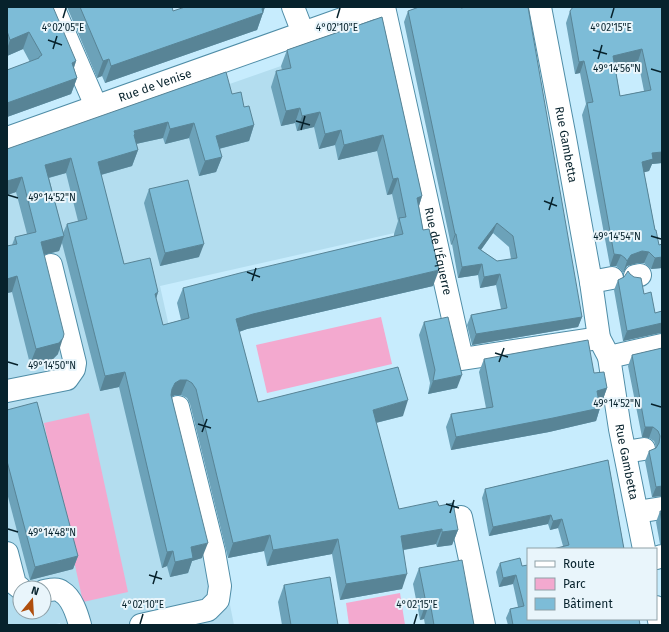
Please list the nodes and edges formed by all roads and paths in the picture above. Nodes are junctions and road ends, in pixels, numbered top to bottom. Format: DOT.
graph roads {
  1 [pos="53,7"];
  2 [pos="293,7"];
  3 [pos="376,7"];
  4 [pos="384,7"];
  5 [pos="540,7"];
  6 [pos="303,33"];
  7 [pos="96,106"];
  8 [pos="7,138"];
  9 [pos="51,265"];
  10 [pos="599,338"];
  11 [pos="662,345"];
  12 [pos="609,357"];
  13 [pos="7,391"];
  14 [pos="178,407"];
  15 [pos="662,508"];
  16 [pos="637,512"];
  17 [pos="461,517"];
  18 [pos="644,548"];
  19 [pos="7,553"];
  20 [pos="14,580"];
  21 [pos="52,589"];
  22 [pos="657,612"];
  23 [pos="80,625"];
  24 [pos="141,625"];
  25 [pos="484,625"];
  26 [pos="660,625"];
  1 -- 7 [label="street"];
  2 -- 6 [label="street"];
  3 -- 6 [label="street, Rue de Venise"];
  4 -- 10 [label="street, Rue de l'Équerre"];
  5 -- 10 [label="street, Rue Gambetta"];
  6 -- 7 [label="street, Rue de Venise"];
  7 -- 8 [label="street, Rue de Venise"];
  9 -- 13 [label="street"];
  10 -- 12 [label="street, Rue Gambetta"];
  11 -- 12 [label="street"];
  12 -- 16 [label="street, Rue Gambetta"];
  14 -- 24 [label="street"];
  15 -- 16 [label="street"];
  16 -- 18 [label="street, Rue Gambetta"];
  17 -- 25 [label="street"];
  19 -- 20 [label="street"];
  21 -- 23 [label="street"];
  22 -- 26 [label="street"];
}
